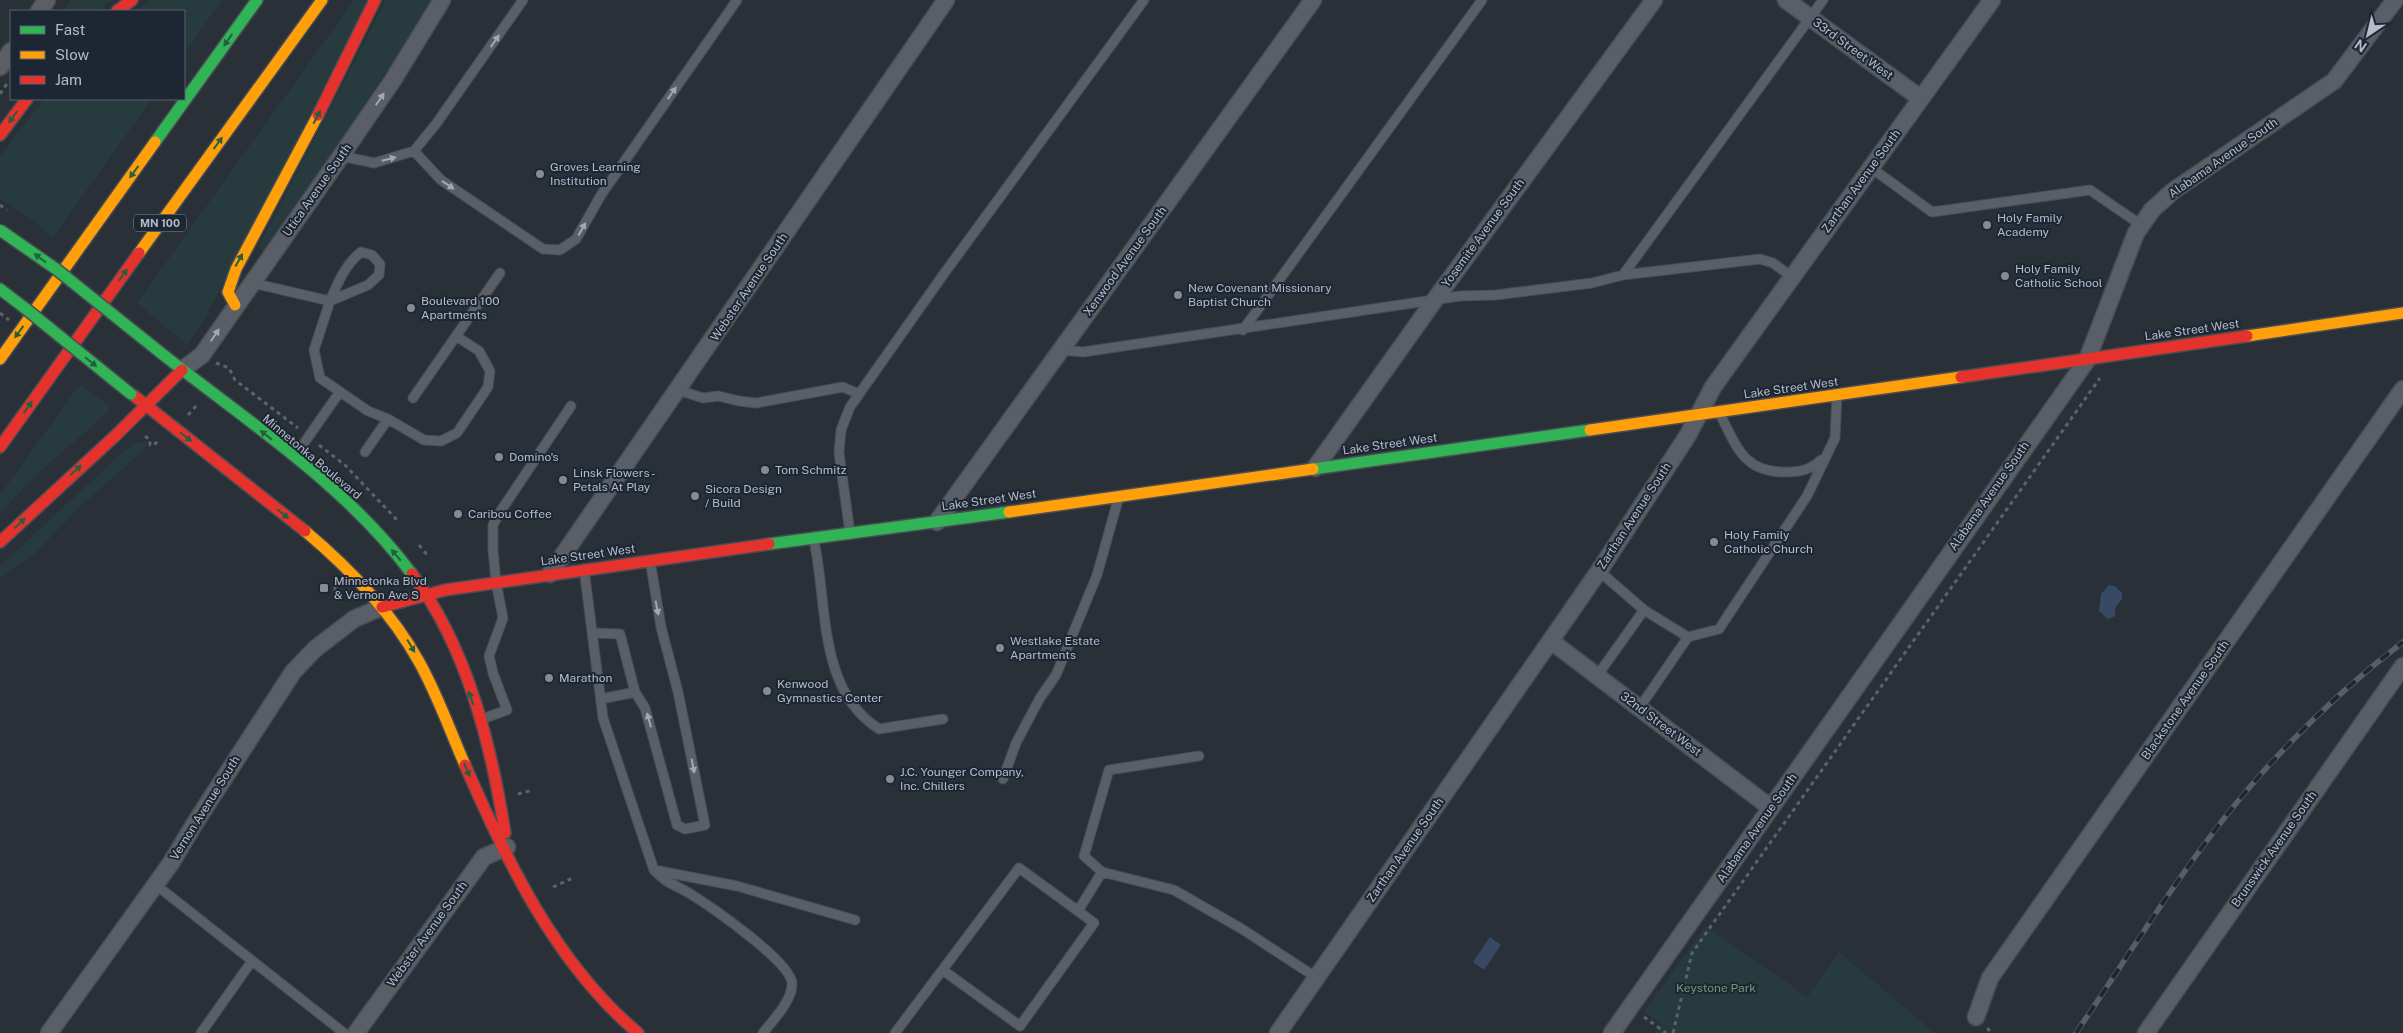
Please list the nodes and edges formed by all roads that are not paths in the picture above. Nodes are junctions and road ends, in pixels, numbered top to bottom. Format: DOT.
graph roads {
  1 [pos="132,0"];
  2 [pos="257,0"];
  3 [pos="322,0"];
  4 [pos="374,0"];
  5 [pos="442,0"];
  6 [pos="523,0"];
  7 [pos="737,0"];
  8 [pos="946,0"];
  9 [pos="1144,0"];
  10 [pos="1313,0"];
  11 [pos="1482,0"];
  12 [pos="1654,0"];
  13 [pos="1786,0"];
  14 [pos="1823,0"];
  15 [pos="1992,0"];
  16 [pos="2394,0"];
  17 [pos="118,10"];
  18 [pos="1810,18"];
  19 [pos="10,52"];
  20 [pos="0,67"];
  21 [pos="1920,98"];
  22 [pos="26,100"];
  23 [pos="0,135"];
  24 [pos="414,151"];
  25 [pos="342,156"];
  26 [pos="1870,168"];
  27 [pos="2141,225"];
  28 [pos="0,230"];
  29 [pos="500,273"];
  30 [pos="1623,276"];
  31 [pos="1792,276"];
  32 [pos="252,283"];
  33 [pos="0,289"];
  34 [pos="1434,301"];
  35 [pos="330,302"];
  36 [pos="235,305"];
  37 [pos="2403,313"];
  38 [pos="1243,330"];
  39 [pos="456,336"];
  40 [pos="1060,350"];
  41 [pos="0,359"];
  42 [pos="2087,360"];
  43 [pos="182,370"];
  44 [pos="2403,389"];
  45 [pos="678,390"];
  46 [pos="339,393"];
  47 [pos="859,394"];
  48 [pos="1837,395"];
  49 [pos="413,398"];
  50 [pos="571,406"];
  51 [pos="147,408"];
  52 [pos="1719,412"];
  53 [pos="1698,415"];
  54 [pos="388,419"];
  55 [pos="0,447"];
  56 [pos="365,452"];
  57 [pos="1825,456"];
  58 [pos="294,457"];
  59 [pos="1315,468"];
  60 [pos="1120,495"];
  61 [pos="937,522"];
  62 [pos="850,533"];
  63 [pos="813,538"];
  64 [pos="0,542"];
  65 [pos="650,560"];
  66 [pos="584,568"];
  67 [pos="1599,571"];
  68 [pos="550,574"];
  69 [pos="496,582"];
  70 [pos="426,594"];
  71 [pos="382,607"];
  72 [pos="1644,610"];
  73 [pos="593,633"];
  74 [pos="1688,637"];
  75 [pos="1551,641"];
  76 [pos="2403,666"];
  77 [pos="1598,676"];
  78 [pos="635,692"];
  79 [pos="601,699"];
  80 [pos="1640,707"];
  81 [pos="943,719"];
  82 [pos="479,720"];
  83 [pos="1199,756"];
  84 [pos="1002,779"];
  85 [pos="1771,808"];
  86 [pos="507,848"];
  87 [pos="654,870"];
  88 [pos="1102,872"];
  89 [pos="156,885"];
  90 [pos="1078,911"];
  91 [pos="855,920"];
  92 [pos="252,961"];
  93 [pos="944,971"];
  94 [pos="1317,978"];
  95 [pos="1976,1016"];
  96 [pos="49,1033"];
  97 [pos="201,1033"];
  98 [pos="344,1033"];
  99 [pos="356,1033"];
  100 [pos="638,1033"];
  101 [pos="763,1033"];
  102 [pos="895,1033"];
  103 [pos="1278,1033"];
  104 [pos="1612,1033"];
  105 [pos="2146,1033"];
  1 -- 17 [label="main road"];
  2 -- 41 [label="main road, one-way"];
  55 -- 3 [label="main road, MN 100, one-way"];
  36 -- 4 [label="main road, one-way"];
  25 -- 5 [label="street, Utica Avenue South, one-way"];
  24 -- 6 [label="lane, one-way"];
  24 -- 7 [label="lane, one-way"];
  8 -- 45 [label="street, Webster Avenue South"];
  9 -- 47 [label="lane"];
  10 -- 40 [label="street, Xenwood Avenue South"];
  11 -- 38 [label="lane"];
  12 -- 34 [label="street, Yosemite Avenue South"];
  13 -- 18 [label="street, 33rd Street West"];
  14 -- 18 [label="lane"];
  15 -- 21 [label="street, Zarthan Avenue South"];
  16 -- 27 [label="street, Alabama Avenue South"];
  18 -- 21 [label="street, 33rd Street West"];
  18 -- 30 [label="lane"];
  19 -- 20 [label="street"];
  21 -- 26 [label="street, Zarthan Avenue South"];
  22 -- 23 [label="main road, one-way"];
  25 -- 24 [label="lane, one-way"];
  25 -- 32 [label="street, Utica Avenue South"];
  26 -- 27 [label="lane"];
  26 -- 31 [label="street, Zarthan Avenue South"];
  27 -- 42 [label="street, Alabama Avenue South"];
  43 -- 28 [label="main road, Minnetonka Boulevard, one-way, bridge"];
  29 -- 39 [label="lane"];
  30 -- 31 [label="lane"];
  30 -- 34 [label="lane"];
  31 -- 53 [label="street, Zarthan Avenue South"];
  32 -- 35 [label="lane"];
  32 -- 36 [label="street, Utica Avenue South"];
  33 -- 51 [label="main road, Minnetonka Boulevard, one-way, bridge"];
  34 -- 38 [label="lane"];
  34 -- 59 [label="street, Yosemite Avenue South"];
  35 -- 35 [label="lane"];
  35 -- 46 [label="lane"];
  43 -- 36 [label="street, Utica Avenue South, one-way"];
  37 -- 42 [label="main road, Lake Street West"];
  38 -- 40 [label="lane"];
  39 -- 49 [label="lane"];
  39 -- 54 [label="lane"];
  40 -- 61 [label="street, Xenwood Avenue South"];
  42 -- 48 [label="main road, Lake Street West"];
  42 -- 85 [label="street, Alabama Avenue South"];
  43 -- 51 [label="main road"];
  58 -- 43 [label="main road, Minnetonka Boulevard, one-way"];
  44 -- 95 [label="street, Blackstone Avenue South"];
  45 -- 47 [label="lane"];
  45 -- 68 [label="street, Webster Avenue South"];
  46 -- 54 [label="lane"];
  46 -- 58 [label="lane"];
  47 -- 62 [label="lane"];
  48 -- 52 [label="main road, Lake Street West"];
  48 -- 57 [label="lane"];
  50 -- 69 [label="lane"];
  64 -- 51 [label="main road, one-way"];
  51 -- 71 [label="main road, Minnetonka Boulevard, one-way"];
  52 -- 53 [label="main road, Lake Street West"];
  52 -- 57 [label="lane"];
  53 -- 59 [label="main road, Lake Street West"];
  53 -- 67 [label="street, Zarthan Avenue South"];
  54 -- 56 [label="lane"];
  57 -- 74 [label="lane"];
  70 -- 58 [label="main road, Minnetonka Boulevard, one-way"];
  59 -- 60 [label="main road, Lake Street West"];
  60 -- 61 [label="main road, Lake Street West"];
  60 -- 84 [label="lane"];
  61 -- 62 [label="main road, Lake Street West"];
  62 -- 63 [label="main road, Lake Street West"];
  63 -- 65 [label="main road, Lake Street West"];
  63 -- 81 [label="lane"];
  65 -- 66 [label="main road, Lake Street West"];
  65 -- 78 [label="lane, one-way"];
  66 -- 68 [label="main road, Lake Street West"];
  66 -- 73 [label="lane"];
  67 -- 72 [label="lane"];
  67 -- 75 [label="street, Zarthan Avenue South"];
  68 -- 69 [label="main road, Lake Street West"];
  69 -- 70 [label="main road, Lake Street West"];
  69 -- 82 [label="lane"];
  70 -- 71 [label="main road, Lake Street West"];
  82 -- 70 [label="main road, Minnetonka Boulevard, one-way"];
  71 -- 86 [label="main road, Minnetonka Boulevard, one-way"];
  71 -- 89 [label="street, Vernon Avenue South"];
  72 -- 74 [label="lane"];
  72 -- 77 [label="lane"];
  73 -- 78 [label="lane"];
  73 -- 79 [label="lane"];
  74 -- 80 [label="lane"];
  75 -- 77 [label="street, 32nd Street West"];
  75 -- 94 [label="street, Zarthan Avenue South"];
  76 -- 105 [label="street, Brunswick Avenue South"];
  77 -- 80 [label="street, 32nd Street West"];
  78 -- 79 [label="lane"];
  79 -- 87 [label="lane"];
  80 -- 85 [label="street, 32nd Street West"];
  82 -- 86 [label="main road, Minnetonka Boulevard"];
  83 -- 88 [label="lane"];
  85 -- 104 [label="street, Alabama Avenue South"];
  86 -- 99 [label="street, Webster Avenue South"];
  86 -- 100 [label="main road, Minnetonka Boulevard"];
  87 -- 91 [label="lane"];
  87 -- 101 [label="lane"];
  88 -- 90 [label="lane"];
  88 -- 94 [label="lane"];
  89 -- 92 [label="lane"];
  89 -- 96 [label="street, Vernon Avenue South"];
  90 -- 93 [label="lane"];
  90 -- 93 [label="lane"];
  92 -- 97 [label="lane"];
  92 -- 98 [label="lane"];
  93 -- 102 [label="lane"];
  94 -- 103 [label="street, Zarthan Avenue South"];
}
